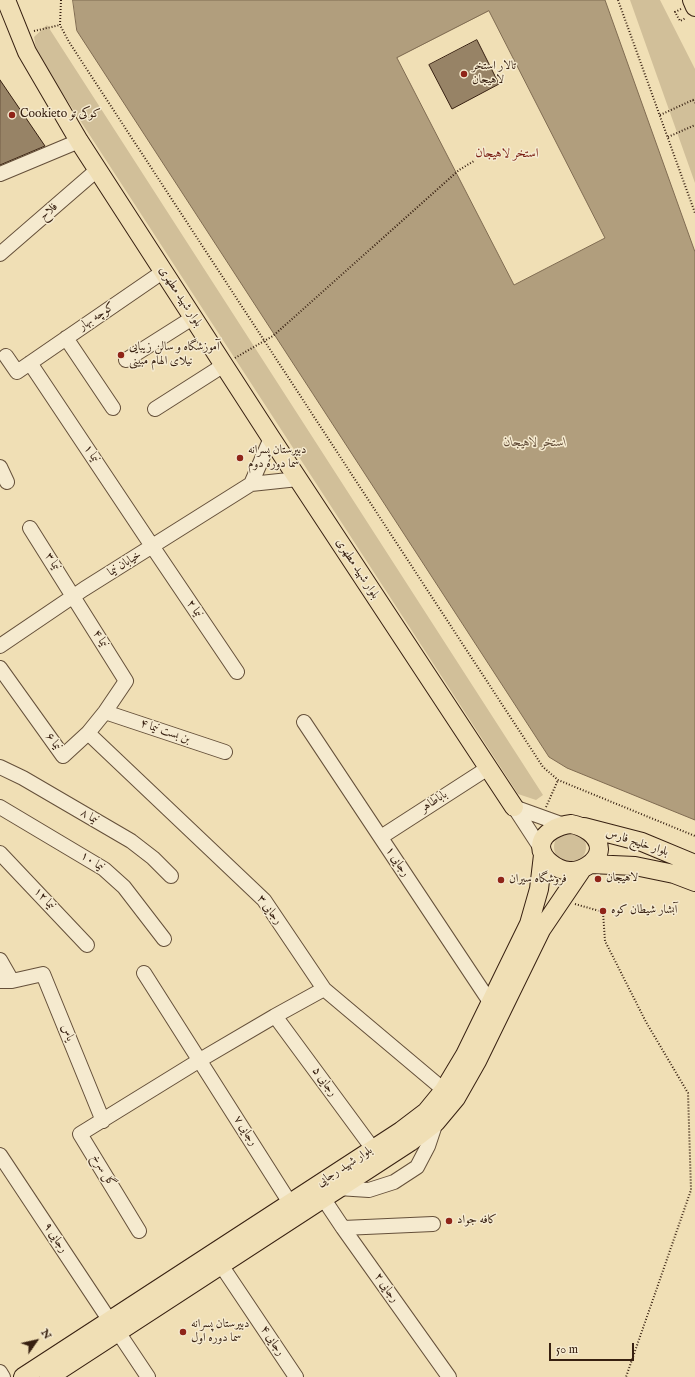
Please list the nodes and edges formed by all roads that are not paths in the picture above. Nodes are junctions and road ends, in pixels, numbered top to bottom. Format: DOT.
graph roads {
  1 [pos="6,0"];
  2 [pos="692,0"];
  3 [pos="695,7"];
  4 [pos="79,141"];
  5 [pos="97,170"];
  6 [pos="0,174"];
  7 [pos="0,254"];
  8 [pos="164,271"];
  9 [pos="194,317"];
  10 [pos="66,338"];
  11 [pos="6,356"];
  12 [pos="126,360"];
  13 [pos="30,362"];
  14 [pos="224,365"];
  15 [pos="113,408"];
  16 [pos="155,409"];
  17 [pos="271,438"];
  18 [pos="0,468"];
  19 [pos="298,479"];
  20 [pos="7,482"];
  21 [pos="251,484"];
  22 [pos="30,528"];
  23 [pos="152,546"];
  24 [pos="74,597"];
  25 [pos="0,646"];
  26 [pos="0,668"];
  27 [pos="237,672"];
  28 [pos="126,682"];
  29 [pos="105,712"];
  30 [pos="304,722"];
  31 [pos="88,733"];
  32 [pos="225,752"];
  33 [pos="0,767"];
  34 [pos="488,768"];
  35 [pos="0,807"];
  36 [pos="514,807"];
  37 [pos="571,825"];
  38 [pos="380,837"];
  39 [pos="543,852"];
  40 [pos="0,853"];
  41 [pos="695,864"];
  42 [pos="586,866"];
  43 [pos="171,876"];
  44 [pos="695,882"];
  45 [pos="164,939"];
  46 [pos="86,946"];
  47 [pos="0,960"];
  48 [pos="144,973"];
  49 [pos="6,981"];
  50 [pos="324,990"];
  51 [pos="490,1002"];
  52 [pos="275,1016"];
  53 [pos="200,1060"];
  54 [pos="444,1090"];
  55 [pos="103,1121"];
  56 [pos="436,1122"];
  57 [pos="373,1149"];
  58 [pos="0,1155"];
  59 [pos="326,1191"];
  60 [pos="290,1203"];
  61 [pos="433,1224"];
  62 [pos="343,1228"];
  63 [pos="139,1231"];
  64 [pos="221,1265"];
  65 [pos="114,1327"];
  66 [pos="0,1372"];
  67 [pos="3,1377"];
  68 [pos="23,1377"];
  69 [pos="49,1377"];
  70 [pos="148,1377"];
  71 [pos="296,1377"];
  72 [pos="449,1377"];
  1 -- 4 [label="main road, بلوار شهید مطهری"];
  2 -- 3 [label="main road"];
  4 -- 5 [label="main road, بلوار شهید مطهری"];
  4 -- 6 [label="street"];
  5 -- 7 [label="street, فلاح"];
  5 -- 8 [label="main road, بلوار شهید مطهری"];
  8 -- 9 [label="main road, بلوار شهید مطهری"];
  8 -- 10 [label="street, کوچه بهار"];
  9 -- 12 [label="street"];
  9 -- 14 [label="main road, بلوار شهید مطهری"];
  10 -- 13 [label="street, کوچه بهار"];
  10 -- 15 [label="street"];
  11 -- 13 [label="street, کوچه بهار"];
  13 -- 23 [label="street, نیما ۱"];
  14 -- 16 [label="street"];
  14 -- 17 [label="main road, بلوار شهید مطهری"];
  17 -- 19 [label="main road, بلوار شهید مطهری"];
  17 -- 21 [label="street"];
  18 -- 20 [label="street"];
  19 -- 21 [label="street, خیابان نیما"];
  19 -- 34 [label="main road, بلوار شهید مطهری"];
  21 -- 23 [label="street, خیابان نیما"];
  22 -- 24 [label="street, نیما ۳"];
  23 -- 24 [label="street, خیابان نیما"];
  23 -- 27 [label="street, نیما ۲"];
  24 -- 25 [label="street, خیابان نیما"];
  24 -- 28 [label="street, نیما ۴"];
  26 -- 31 [label="street, نیما ۶"];
  28 -- 29 [label="street, نیما ۶"];
  29 -- 31 [label="street, نیما ۶"];
  29 -- 32 [label="street, بن بست نیما ۴"];
  30 -- 38 [label="street, رجایی ۱"];
  31 -- 50 [label="street, رجایی ۳"];
  33 -- 43 [label="street, نیما ۸"];
  34 -- 36 [label="main road, بلوار شهید مطهری"];
  34 -- 38 [label="street, باباطاهر"];
  35 -- 45 [label="street, نیما ۱۰"];
  36 -- 37 [label="street"];
  36 -- 39 [label="street"];
  37 -- 39 [label="main road"];
  37 -- 41 [label="main road, بلوار خلیج فارس"];
  37 -- 42 [label="main road"];
  38 -- 51 [label="street, رجایی ۱"];
  39 -- 42 [label="main road"];
  39 -- 51 [label="main road, بلوار شهید رجایی"];
  40 -- 46 [label="street, نیما ۱۲"];
  42 -- 44 [label="main road, بلوار خلیج فارس"];
  42 -- 56 [label="main road, بلوار شهید رجایی"];
  47 -- 49 [label="street"];
  48 -- 53 [label="street, رجایی ۷"];
  49 -- 55 [label="street, یاس"];
  50 -- 52 [label="street"];
  50 -- 54 [label="street, رجایی ۳"];
  51 -- 54 [label="main road, بلوار شهید رجایی"];
  52 -- 53 [label="street"];
  52 -- 57 [label="street, رجایی ۵"];
  53 -- 55 [label="street"];
  53 -- 60 [label="street, رجایی ۷"];
  54 -- 57 [label="main road, بلوار شهید رجایی"];
  55 -- 63 [label="street, گل سرخ"];
  56 -- 59 [label="main road, بلوار شهید رجایی"];
  56 -- 59 [label="street"];
  57 -- 59 [label="main road, بلوار شهید رجایی"];
  58 -- 65 [label="street, رجایی ۹"];
  59 -- 60 [label="main road, بلوار شهید رجایی"];
  59 -- 62 [label="street, رجایی ۲"];
  59 -- 64 [label="main road, بلوار شهید رجایی"];
  60 -- 65 [label="main road, بلوار شهید رجایی"];
  61 -- 62 [label="street"];
  62 -- 72 [label="street, رجایی ۲"];
  64 -- 65 [label="main road, بلوار شهید رجایی"];
  64 -- 71 [label="street, رجایی ۴"];
  65 -- 68 [label="main road, بلوار شهید رجایی"];
  65 -- 69 [label="main road, بلوار شهید رجایی"];
  65 -- 70 [label="street, رجایی ۹"];
  66 -- 67 [label="street"];
}
